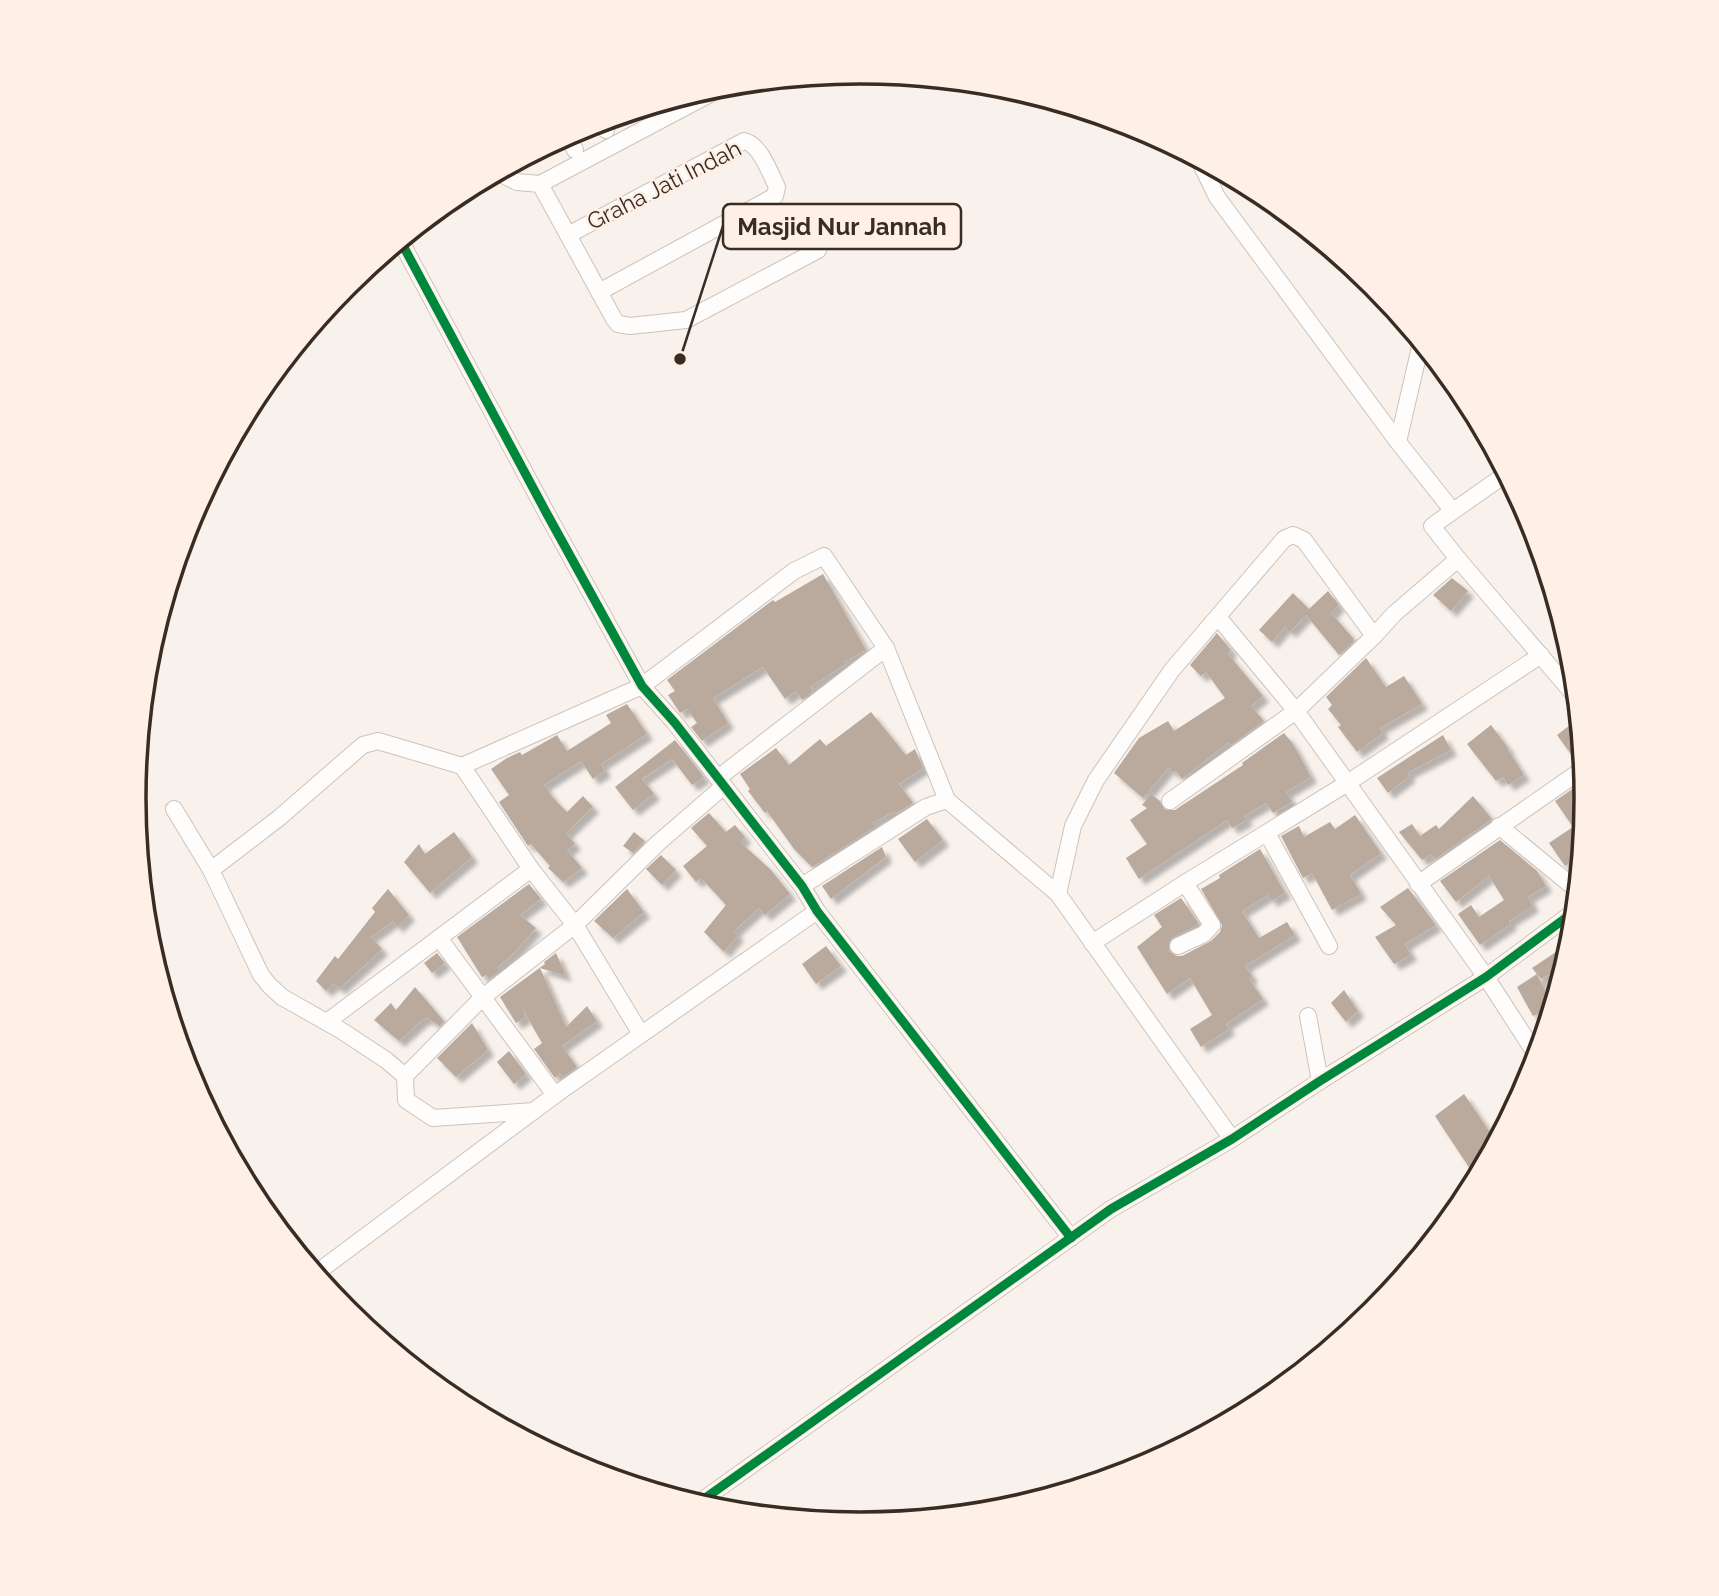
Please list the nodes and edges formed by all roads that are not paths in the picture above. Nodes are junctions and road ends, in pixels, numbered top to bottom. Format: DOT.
graph roads {
  1 [pos="690,105"];
  2 [pos="572,145"];
  3 [pos="575,150"];
  4 [pos="1206,174"];
  5 [pos="508,177"];
  6 [pos="540,184"];
  7 [pos="568,235"];
  8 [pos="405,248"];
  9 [pos="818,250"];
  10 [pos="599,292"];
  11 [pos="1418,354"];
  12 [pos="1398,442"];
  13 [pos="1498,479"];
  14 [pos="1452,510"];
  15 [pos="1458,559"];
  16 [pos="1218,617"];
  17 [pos="1374,636"];
  18 [pos="886,648"];
  19 [pos="1541,655"];
  20 [pos="1564,682"];
  21 [pos="642,687"];
  22 [pos="1296,711"];
  23 [pos="462,766"];
  24 [pos="1573,776"];
  25 [pos="721,782"];
  26 [pos="1346,784"];
  27 [pos="947,800"];
  28 [pos="1170,801"];
  29 [pos="174,809"];
  30 [pos="1499,826"];
  31 [pos="1267,833"];
  32 [pos="531,869"];
  33 [pos="211,870"];
  34 [pos="1185,883"];
  35 [pos="1568,883"];
  36 [pos="1418,884"];
  37 [pos="802,886"];
  38 [pos="1058,894"];
  39 [pos="817,911"];
  40 [pos="1563,920"];
  41 [pos="575,925"];
  42 [pos="439,938"];
  43 [pos="1092,943"];
  44 [pos="1178,946"];
  45 [pos="1329,946"];
  46 [pos="1486,977"];
  47 [pos="483,997"];
  48 [pos="1308,1016"];
  49 [pos="327,1022"];
  50 [pos="641,1034"];
  51 [pos="1529,1045"];
  52 [pos="405,1076"];
  53 [pos="1320,1081"];
  54 [pos="555,1095"];
  55 [pos="534,1111"];
  56 [pos="1232,1139"];
  57 [pos="1070,1238"];
  58 [pos="323,1268"];
  59 [pos="709,1496"];
  1 -- 6 [label="street"];
  2 -- 3 [label="street"];
  4 -- 12 [label="street"];
  5 -- 6 [label="street"];
  6 -- 7 [label="street, Graha Jati Indah"];
  7 -- 10 [label="street, Graha Jati Indah"];
  7 -- 10 [label="street, Graha Jati Indah"];
  8 -- 21 [label="street"];
  9 -- 10 [label="street, Graha Jati Indah"];
  11 -- 12 [label="street"];
  12 -- 14 [label="street"];
  13 -- 14 [label="street"];
  14 -- 15 [label="street"];
  15 -- 17 [label="street"];
  15 -- 19 [label="street"];
  16 -- 17 [label="street"];
  16 -- 22 [label="street"];
  16 -- 38 [label="street"];
  17 -- 22 [label="street"];
  18 -- 21 [label="street"];
  18 -- 25 [label="street"];
  18 -- 27 [label="street"];
  19 -- 20 [label="street"];
  19 -- 26 [label="street"];
  21 -- 23 [label="street"];
  21 -- 25 [label="street"];
  22 -- 26 [label="street"];
  22 -- 28 [label="street"];
  23 -- 32 [label="street"];
  23 -- 33 [label="street"];
  24 -- 30 [label="street"];
  25 -- 37 [label="street"];
  25 -- 41 [label="street"];
  26 -- 31 [label="street"];
  26 -- 36 [label="street"];
  27 -- 37 [label="street"];
  27 -- 38 [label="street"];
  29 -- 33 [label="street"];
  30 -- 35 [label="street"];
  30 -- 36 [label="street"];
  31 -- 34 [label="street"];
  31 -- 45 [label="street"];
  32 -- 41 [label="street"];
  32 -- 42 [label="street"];
  33 -- 49 [label="street"];
  34 -- 43 [label="street"];
  34 -- 44 [label="street"];
  36 -- 46 [label="street"];
  37 -- 39 [label="street"];
  38 -- 43 [label="street"];
  39 -- 50 [label="street"];
  39 -- 57 [label="street"];
  40 -- 46 [label="street"];
  41 -- 47 [label="street"];
  41 -- 50 [label="street"];
  42 -- 47 [label="street"];
  42 -- 49 [label="street"];
  43 -- 56 [label="street"];
  46 -- 51 [label="street"];
  46 -- 53 [label="street"];
  47 -- 52 [label="street"];
  47 -- 54 [label="street"];
  48 -- 53 [label="street"];
  49 -- 52 [label="street"];
  50 -- 54 [label="street"];
  52 -- 55 [label="street"];
  53 -- 56 [label="street"];
  54 -- 55 [label="street"];
  55 -- 58 [label="street"];
  56 -- 57 [label="street"];
  57 -- 59 [label="street"];
}
